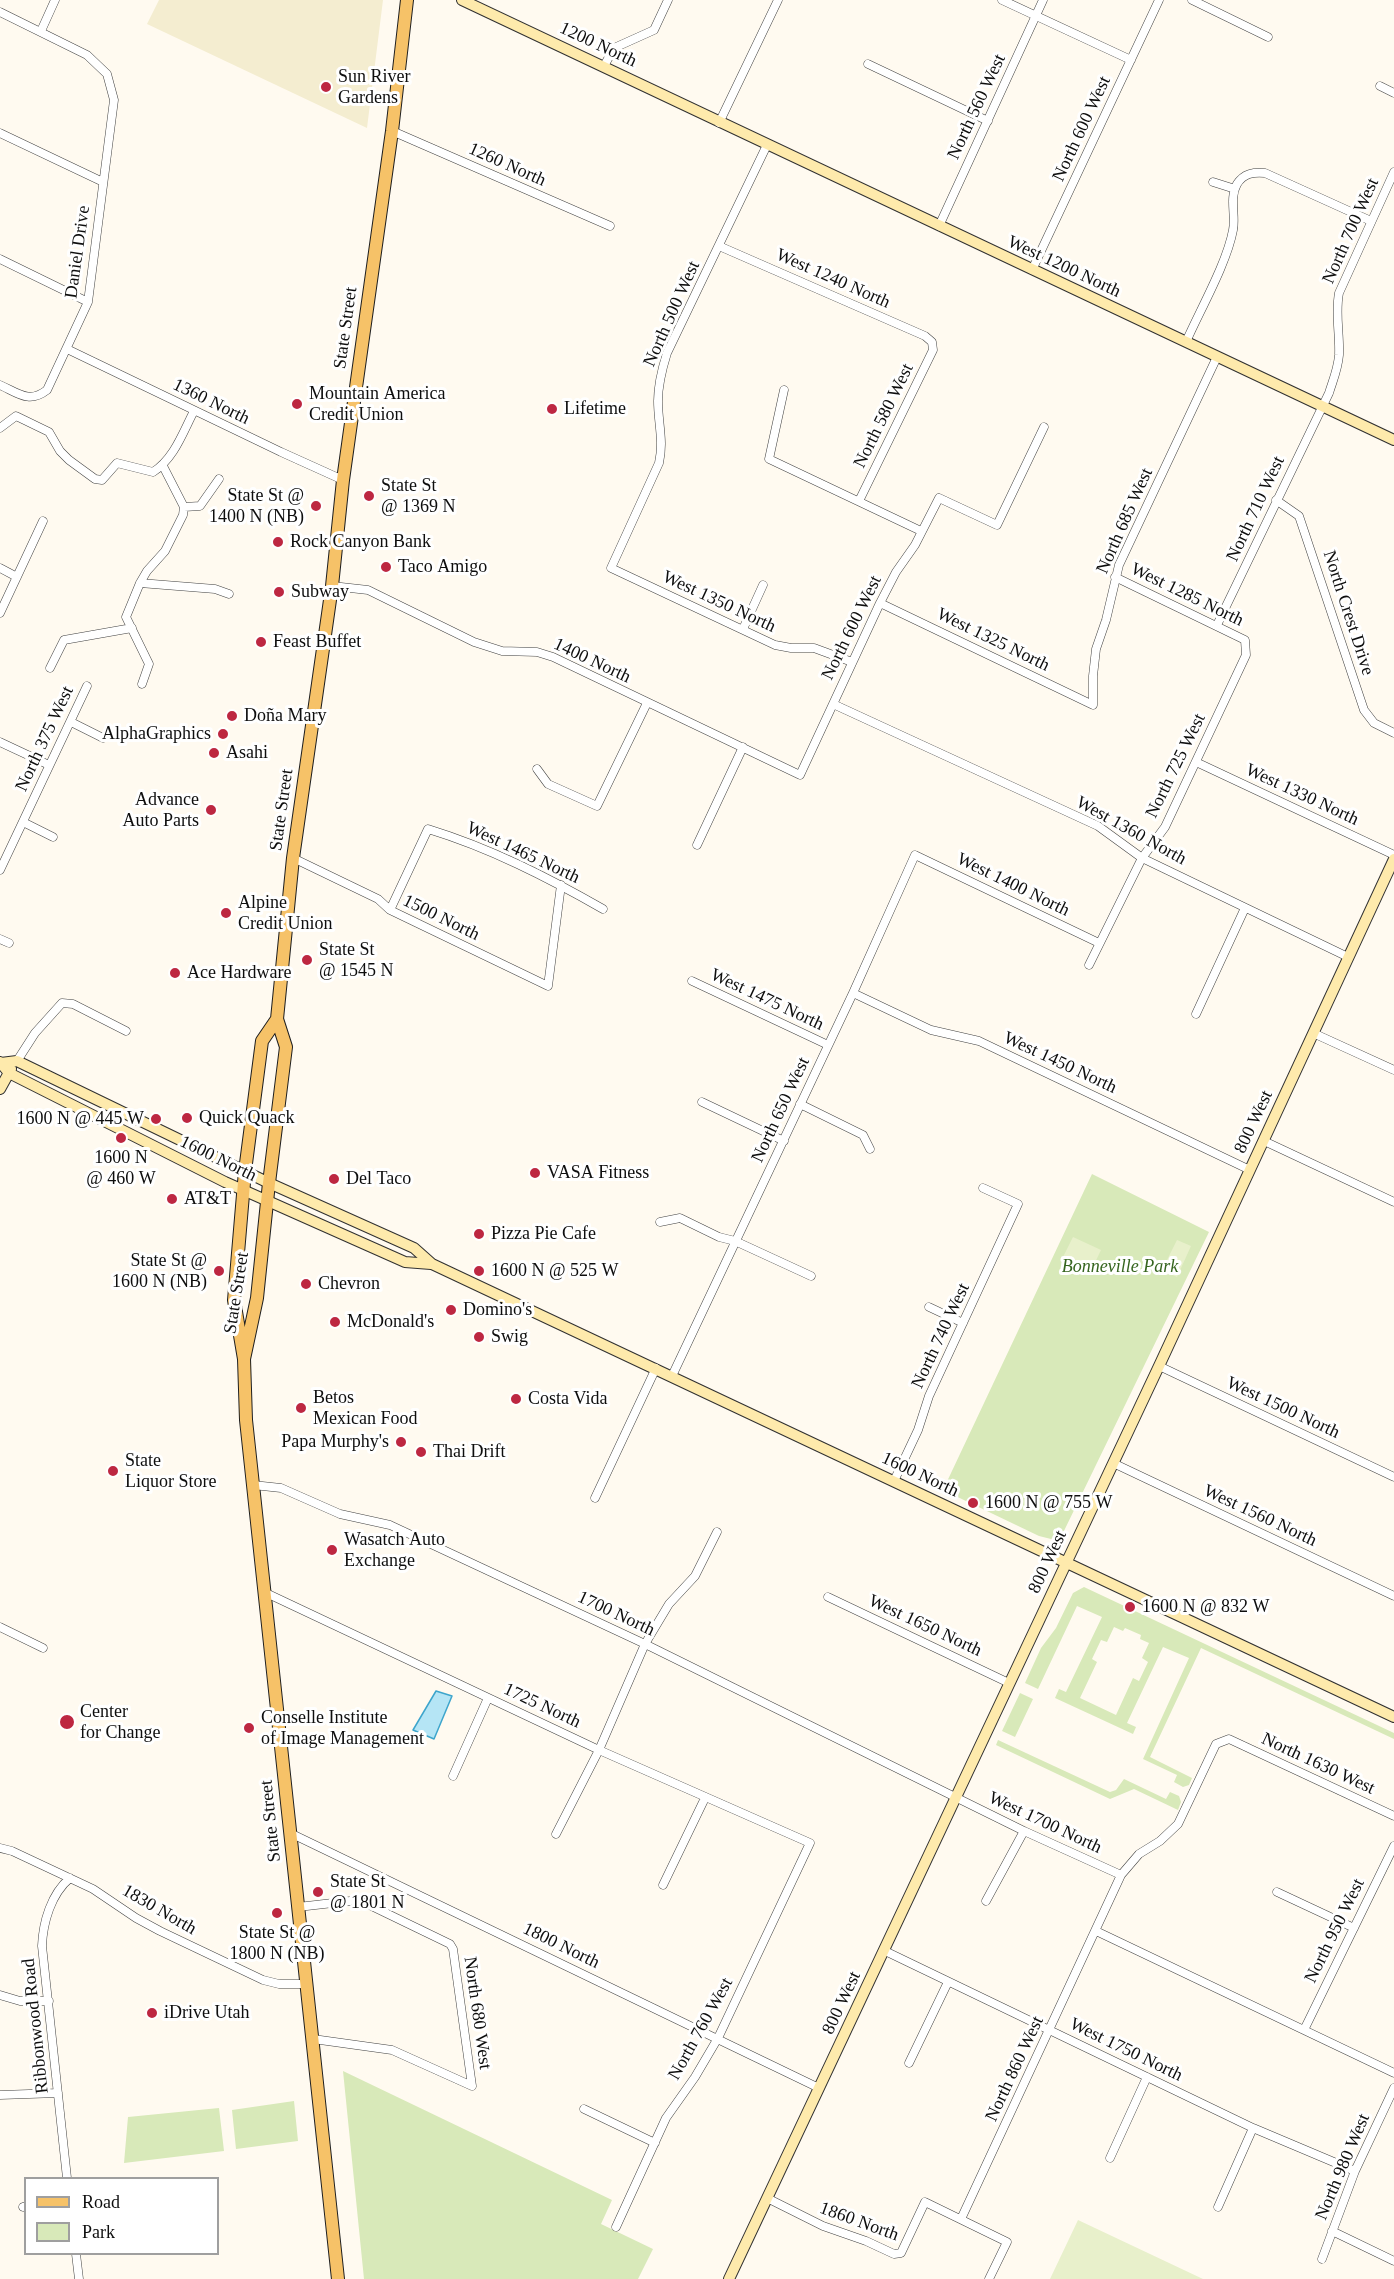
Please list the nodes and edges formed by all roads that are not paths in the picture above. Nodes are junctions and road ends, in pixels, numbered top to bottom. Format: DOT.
graph roads {
  1 [pos="55,0"];
  2 [pos="406,0"];
  3 [pos="462,0"];
  4 [pos="668,0"];
  5 [pos="778,0"];
  6 [pos="1002,0"];
  7 [pos="1043,0"];
  8 [pos="1159,0"];
  9 [pos="1192,0"];
  10 [pos="0,12"];
  11 [pos="1036,16"];
  12 [pos="41,31"];
  13 [pos="1268,37"];
  14 [pos="1131,60"];
  15 [pos="868,64"];
  16 [pos="604,66"];
  17 [pos="1380,86"];
  18 [pos="1394,93"];
  19 [pos="988,121"];
  20 [pos="719,123"];
  21 [pos="392,131"];
  22 [pos="0,133"];
  23 [pos="767,146"];
  24 [pos="1394,172"];
  25 [pos="103,182"];
  26 [pos="1213,182"];
  27 [pos="1235,189"];
  28 [pos="1371,221"];
  29 [pos="610,226"];
  30 [pos="939,226"];
  31 [pos="720,246"];
  32 [pos="0,259"];
  33 [pos="1032,270"];
  34 [pos="88,302"];
  35 [pos="932,342"];
  36 [pos="1186,342"];
  37 [pos="67,349"];
  38 [pos="1217,357"];
  39 [pos="0,385"];
  40 [pos="784,390"];
  41 [pos="1322,406"];
  42 [pos="194,411"];
  43 [pos="1044,427"];
  44 [pos="0,428"];
  45 [pos="1394,440"];
  46 [pos="162,466"];
  47 [pos="219,479"];
  48 [pos="343,480"];
  49 [pos="1276,500"];
  50 [pos="859,501"];
  51 [pos="184,507"];
  52 [pos="43,521"];
  53 [pos="921,531"];
  54 [pos="0,568"];
  55 [pos="611,568"];
  56 [pos="17,577"];
  57 [pos="1116,578"];
  58 [pos="140,583"];
  59 [pos="763,585"];
  60 [pos="332,586"];
  61 [pos="229,594"];
  62 [pos="880,603"];
  63 [pos="0,613"];
  64 [pos="1217,625"];
  65 [pos="132,628"];
  66 [pos="743,629"];
  67 [pos="1245,640"];
  68 [pos="852,662"];
  69 [pos="50,668"];
  70 [pos="142,684"];
  71 [pos="87,686"];
  72 [pos="646,703"];
  73 [pos="833,704"];
  74 [pos="1093,705"];
  75 [pos="71,722"];
  76 [pos="1394,733"];
  77 [pos="103,738"];
  78 [pos="0,742"];
  79 [pos="743,747"];
  80 [pos="1196,762"];
  81 [pos="50,765"];
  82 [pos="537,769"];
  83 [pos="800,775"];
  84 [pos="23,822"];
  85 [pos="53,837"];
  86 [pos="697,845"];
  87 [pos="915,855"];
  88 [pos="1394,857"];
  89 [pos="293,858"];
  90 [pos="1142,858"];
  91 [pos="0,870"];
  92 [pos="561,885"];
  93 [pos="1245,908"];
  94 [pos="603,909"];
  95 [pos="390,910"];
  96 [pos="0,939"];
  97 [pos="9,943"];
  98 [pos="1099,943"];
  99 [pos="1348,957"];
  100 [pos="1089,965"];
  101 [pos="692,981"];
  102 [pos="853,993"];
  103 [pos="1196,1014"];
  104 [pos="277,1019"];
  105 [pos="126,1031"];
  106 [pos="1313,1033"];
  107 [pos="828,1045"];
  108 [pos="16,1061"];
  109 [pos="1,1062"];
  110 [pos="1394,1070"];
  111 [pos="9,1073"];
  112 [pos="0,1089"];
  113 [pos="702,1102"];
  114 [pos="800,1104"];
  115 [pos="1264,1140"];
  116 [pos="784,1141"];
  117 [pos="870,1149"];
  118 [pos="1250,1170"];
  119 [pos="245,1171"];
  120 [pos="269,1183"];
  121 [pos="983,1188"];
  122 [pos="243,1190"];
  123 [pos="267,1201"];
  124 [pos="1394,1202"];
  125 [pos="660,1222"];
  126 [pos="735,1241"];
  127 [pos="432,1264"];
  128 [pos="811,1276"];
  129 [pos="929,1307"];
  130 [pos="963,1323"];
  131 [pos="244,1359"];
  132 [pos="1159,1366"];
  133 [pos="656,1368"];
  134 [pos="672,1376"];
  135 [pos="1113,1463"];
  136 [pos="1394,1477"];
  137 [pos="894,1481"];
  138 [pos="252,1485"];
  139 [pos="595,1497"];
  140 [pos="717,1532"];
  141 [pos="1065,1563"];
  142 [pos="264,1592"];
  143 [pos="1394,1596"];
  144 [pos="828,1597"];
  145 [pos="0,1627"];
  146 [pos="645,1644"];
  147 [pos="43,1647"];
  148 [pos="1009,1683"];
  149 [pos="488,1698"];
  150 [pos="1394,1718"];
  151 [pos="1229,1739"];
  152 [pos="599,1750"];
  153 [pos="453,1776"];
  154 [pos="956,1797"];
  155 [pos="705,1798"];
  156 [pos="1394,1816"];
  157 [pos="1024,1831"];
  158 [pos="290,1833"];
  159 [pos="556,1834"];
  160 [pos="810,1843"];
  161 [pos="1394,1846"];
  162 [pos="0,1848"];
  163 [pos="1121,1875"];
  164 [pos="70,1878"];
  165 [pos="663,1885"];
  166 [pos="1278,1892"];
  167 [pos="986,1901"];
  168 [pos="298,1907"];
  169 [pos="1354,1928"];
  170 [pos="1096,1931"];
  171 [pos="885,1951"];
  172 [pos="948,1982"];
  173 [pos="307,1984"];
  174 [pos="0,1995"];
  175 [pos="49,2001"];
  176 [pos="1050,2030"];
  177 [pos="1304,2030"];
  178 [pos="718,2038"];
  179 [pos="313,2039"];
  180 [pos="909,2063"];
  181 [pos="1394,2073"];
  182 [pos="1147,2077"];
  183 [pos="819,2088"];
  184 [pos="1394,2088"];
  185 [pos="58,2093"];
  186 [pos="0,2095"];
  187 [pos="584,2109"];
  188 [pos="1253,2128"];
  189 [pos="655,2143"];
  190 [pos="1110,2158"];
  191 [pos="1355,2171"];
  192 [pos="67,2177"];
  193 [pos="767,2198"];
  194 [pos="1218,2207"];
  195 [pos="961,2219"];
  196 [pos="616,2227"];
  197 [pos="1332,2231"];
  198 [pos="76,2255"];
  199 [pos="1322,2259"];
  200 [pos="1394,2261"];
  201 [pos="79,2279"];
  202 [pos="338,2279"];
  203 [pos="729,2279"];
  204 [pos="989,2279"];
  1 -- 12 [label="street"];
  2 -- 21 [label="main road, State Street"];
  3 -- 16 [label="street, 1200 North"];
  4 -- 16 [label="street"];
  5 -- 20 [label="street"];
  6 -- 11 [label="street"];
  7 -- 11 [label="street, North 560 West"];
  8 -- 14 [label="street, North 600 West"];
  9 -- 13 [label="street"];
  10 -- 12 [label="street, Daniel Drive"];
  11 -- 14 [label="street"];
  11 -- 19 [label="street, North 560 West"];
  12 -- 25 [label="street, Daniel Drive"];
  14 -- 33 [label="street, North 600 West"];
  15 -- 19 [label="street"];
  16 -- 20 [label="street, 1200 North"];
  17 -- 18 [label="street"];
  19 -- 30 [label="street, North 560 West"];
  20 -- 23 [label="street, West 1200 North"];
  21 -- 29 [label="street, 1260 North"];
  21 -- 48 [label="main road, State Street"];
  22 -- 25 [label="street"];
  23 -- 30 [label="street, West 1200 North"];
  23 -- 31 [label="street, North 500 West"];
  24 -- 28 [label="street, North 700 West"];
  25 -- 34 [label="street, Daniel Drive"];
  26 -- 27 [label="street"];
  27 -- 28 [label="street"];
  27 -- 36 [label="street"];
  28 -- 41 [label="street, North 700 West"];
  30 -- 33 [label="street, West 1200 North"];
  31 -- 35 [label="street, West 1240 North"];
  31 -- 55 [label="street, North 500 West"];
  32 -- 34 [label="street"];
  33 -- 36 [label="street, West 1200 North"];
  34 -- 37 [label="street, Daniel Drive"];
  35 -- 50 [label="street, North 580 West"];
  36 -- 38 [label="street, West 1200 North"];
  37 -- 39 [label="street, Daniel Drive"];
  37 -- 42 [label="street, 1360 North"];
  38 -- 41 [label="street, West 1200 North"];
  38 -- 57 [label="street, North 685 West"];
  40 -- 50 [label="street"];
  41 -- 45 [label="street, West 1200 North"];
  41 -- 49 [label="street, North 710 West"];
  42 -- 46 [label="street"];
  42 -- 48 [label="street, 1360 North"];
  43 -- 53 [label="street, North 600 West"];
  44 -- 46 [label="street"];
  46 -- 51 [label="street"];
  47 -- 51 [label="street"];
  48 -- 60 [label="main road, State Street"];
  49 -- 64 [label="street, North 710 West"];
  49 -- 76 [label="street, North Crest Drive"];
  50 -- 53 [label="street"];
  51 -- 58 [label="street"];
  52 -- 56 [label="street"];
  53 -- 62 [label="street, North 600 West"];
  54 -- 56 [label="street"];
  55 -- 66 [label="street, West 1350 North"];
  56 -- 63 [label="street"];
  57 -- 64 [label="street, West 1285 North"];
  57 -- 74 [label="street, North 685 West"];
  58 -- 61 [label="street"];
  58 -- 65 [label="street"];
  59 -- 66 [label="street"];
  60 -- 72 [label="street, 1400 North"];
  60 -- 89 [label="main road, State Street"];
  62 -- 68 [label="street, North 600 West"];
  62 -- 74 [label="street, West 1325 North"];
  64 -- 67 [label="street, West 1285 North"];
  65 -- 69 [label="street"];
  65 -- 70 [label="street"];
  66 -- 68 [label="street, West 1350 North"];
  67 -- 80 [label="street, North 725 West"];
  68 -- 73 [label="street, North 600 West"];
  71 -- 75 [label="street, North 375 West"];
  72 -- 79 [label="street, 1400 North"];
  72 -- 82 [label="street"];
  73 -- 83 [label="street, North 600 West"];
  73 -- 90 [label="street, West 1360 North"];
  75 -- 77 [label="street"];
  75 -- 81 [label="street, North 375 West"];
  78 -- 81 [label="street"];
  79 -- 83 [label="street, 1400 North"];
  79 -- 86 [label="street"];
  80 -- 88 [label="street, West 1330 North"];
  80 -- 90 [label="street, North 725 West"];
  81 -- 84 [label="street, North 375 West"];
  84 -- 85 [label="street"];
  84 -- 91 [label="street, North 375 West"];
  87 -- 98 [label="street, West 1400 North"];
  87 -- 102 [label="street, North 650 West"];
  88 -- 99 [label="street, 800 West"];
  89 -- 95 [label="street, 1500 North"];
  89 -- 104 [label="main road, State Street"];
  90 -- 93 [label="street, West 1360 North"];
  90 -- 98 [label="street, North 725 West"];
  92 -- 94 [label="street, West 1465 North"];
  92 -- 95 [label="street, West 1465 North"];
  92 -- 95 [label="street, 1500 North"];
  93 -- 99 [label="street, West 1360 North"];
  93 -- 103 [label="street"];
  96 -- 97 [label="street"];
  98 -- 100 [label="street, North 725 West"];
  99 -- 106 [label="street, 800 West"];
  101 -- 107 [label="street, West 1475 North"];
  102 -- 107 [label="street, North 650 West"];
  102 -- 118 [label="street, West 1450 North"];
  104 -- 119 [label="main road, State Street"];
  104 -- 120 [label="main road, State Street"];
  105 -- 108 [label="street"];
  106 -- 110 [label="street"];
  106 -- 115 [label="street, 800 West"];
  107 -- 114 [label="street, North 650 West"];
  108 -- 109 [label="street, 1600 North"];
  108 -- 111 [label="street"];
  108 -- 119 [label="street, 1600 North"];
  109 -- 111 [label="street, 1600 North"];
  111 -- 112 [label="street"];
  111 -- 122 [label="street, 1600 North"];
  113 -- 116 [label="street"];
  114 -- 116 [label="street, North 650 West"];
  114 -- 117 [label="street"];
  115 -- 118 [label="street, 800 West"];
  115 -- 124 [label="street"];
  116 -- 126 [label="street, North 650 West"];
  118 -- 132 [label="street, 800 West"];
  119 -- 120 [label="street, 1600 North"];
  119 -- 122 [label="main road, State Street"];
  120 -- 123 [label="main road, State Street"];
  120 -- 127 [label="street, 1600 North"];
  121 -- 130 [label="street, North 740 West"];
  122 -- 123 [label="street, 1600 North"];
  122 -- 131 [label="main road, State Street"];
  123 -- 127 [label="street, 1600 North"];
  123 -- 131 [label="main road, State Street"];
  125 -- 126 [label="street"];
  126 -- 128 [label="street"];
  126 -- 134 [label="street, North 650 West"];
  127 -- 133 [label="street, 1600 North"];
  129 -- 130 [label="street"];
  130 -- 137 [label="street, North 740 West"];
  131 -- 138 [label="main road, State Street"];
  132 -- 135 [label="street, 800 West"];
  132 -- 136 [label="street, West 1500 North"];
  133 -- 134 [label="street, 1600 North"];
  133 -- 139 [label="street"];
  134 -- 137 [label="street, 1600 North"];
  135 -- 141 [label="street, 800 West"];
  135 -- 143 [label="street, West 1560 North"];
  137 -- 141 [label="street, 1600 North"];
  138 -- 142 [label="main road, State Street"];
  138 -- 146 [label="street, 1700 North"];
  140 -- 146 [label="street"];
  141 -- 148 [label="street, 800 West"];
  141 -- 150 [label="street, 1600 North"];
  142 -- 149 [label="street, 1725 North"];
  142 -- 158 [label="main road, State Street"];
  144 -- 148 [label="street, West 1650 North"];
  145 -- 147 [label="street"];
  146 -- 152 [label="street"];
  146 -- 154 [label="street, 1700 North"];
  148 -- 154 [label="street, 800 West"];
  149 -- 152 [label="street, 1725 North"];
  149 -- 153 [label="street"];
  151 -- 156 [label="street, North 1630 West"];
  151 -- 163 [label="street, North 860 West"];
  152 -- 155 [label="street, 1725 North"];
  152 -- 159 [label="street"];
  154 -- 157 [label="street, West 1700 North"];
  154 -- 171 [label="street, 800 West"];
  155 -- 160 [label="street, 1725 North"];
  155 -- 165 [label="street"];
  157 -- 163 [label="street, West 1700 North"];
  157 -- 167 [label="street"];
  158 -- 168 [label="main road, State Street"];
  158 -- 178 [label="street, 1800 North"];
  160 -- 178 [label="street, North 760 West"];
  161 -- 169 [label="street, North 950 West"];
  162 -- 164 [label="street, 1830 North"];
  163 -- 170 [label="street, North 860 West"];
  164 -- 173 [label="street, 1830 North"];
  164 -- 175 [label="street, Ribbonwood Road"];
  166 -- 169 [label="street"];
  168 -- 173 [label="main road, State Street"];
  168 -- 179 [label="street, North 680 West"];
  169 -- 177 [label="street, North 950 West"];
  170 -- 176 [label="street, North 860 West"];
  170 -- 177 [label="street"];
  171 -- 172 [label="street, West 1750 North"];
  171 -- 183 [label="street, 800 West"];
  172 -- 176 [label="street, West 1750 North"];
  172 -- 180 [label="street"];
  173 -- 179 [label="main road, State Street"];
  174 -- 175 [label="street"];
  175 -- 185 [label="street, Ribbonwood Road"];
  176 -- 182 [label="street, West 1750 North"];
  176 -- 195 [label="street, North 860 West"];
  177 -- 181 [label="street"];
  178 -- 183 [label="street, 1800 North"];
  178 -- 189 [label="street, North 760 West"];
  179 -- 202 [label="main road, State Street"];
  182 -- 188 [label="street, West 1750 North"];
  182 -- 190 [label="street"];
  183 -- 193 [label="street, 800 West"];
  184 -- 191 [label="street, North 980 West"];
  185 -- 186 [label="street"];
  185 -- 192 [label="street, Ribbonwood Road"];
  187 -- 189 [label="street"];
  188 -- 191 [label="street, West 1750 North"];
  188 -- 194 [label="street"];
  189 -- 196 [label="street, North 760 West"];
  191 -- 197 [label="street, North 980 West"];
  193 -- 195 [label="street, 1860 North"];
  193 -- 203 [label="street, 800 West"];
  195 -- 204 [label="street, 1860 North"];
  197 -- 199 [label="street, North 980 West"];
  197 -- 200 [label="street"];
  198 -- 201 [label="street"];
}
